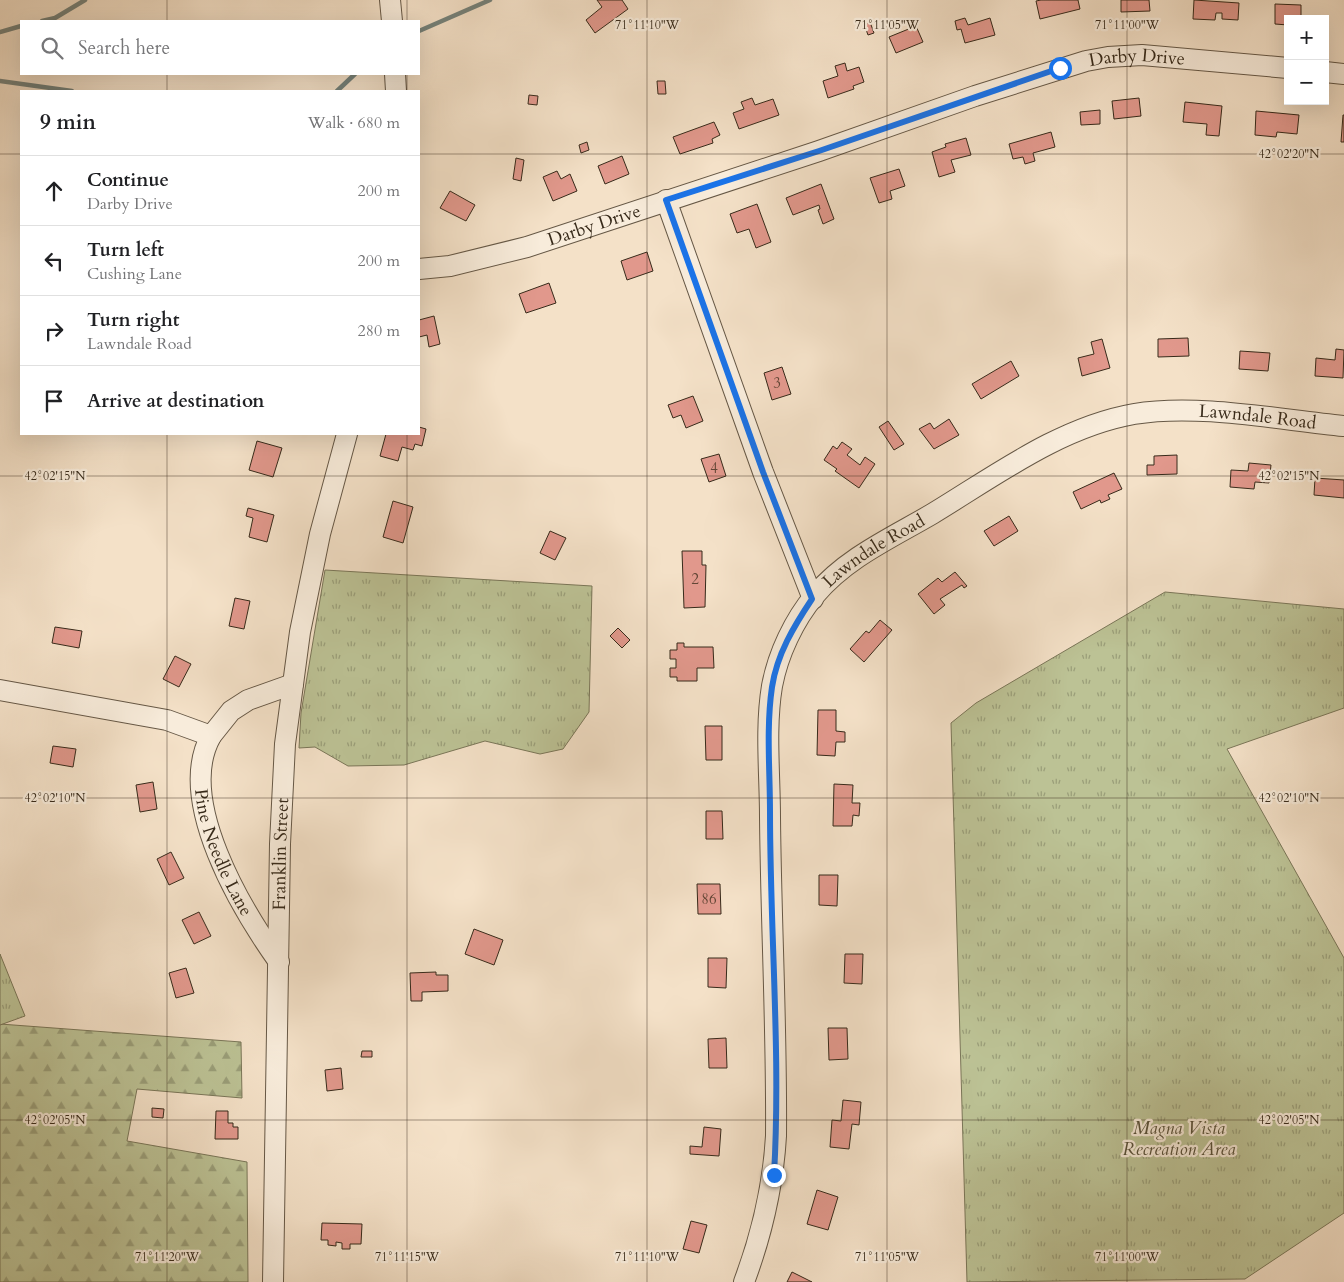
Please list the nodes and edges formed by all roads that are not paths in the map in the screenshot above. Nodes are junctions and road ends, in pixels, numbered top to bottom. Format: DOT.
graph roads {
  1 [pos="390,0"];
  2 [pos="392,20"];
  3 [pos="1284,68"];
  4 [pos="1329,72"];
  5 [pos="1344,74"];
  6 [pos="395,75"];
  7 [pos="396,90"];
  8 [pos="666,200"];
  9 [pos="420,269"];
  10 [pos="1344,426"];
  11 [pos="346,435"];
  12 [pos="812,599"];
  13 [pos="293,684"];
  14 [pos="0,690"];
  15 [pos="211,736"];
  16 [pos="279,962"];
  17 [pos="273,1282"];
  18 [pos="744,1282"];
  1 -- 2 [label="street"];
  3 -- 8 [label="street, Darby Drive"];
  4 -- 5 [label="street"];
  6 -- 7 [label="street"];
  8 -- 9 [label="street, Darby Drive"];
  8 -- 12 [label="street"];
  10 -- 12 [label="street, Lawndale Road"];
  11 -- 13 [label="street, Franklin Street"];
  12 -- 18 [label="street, Lawndale Road"];
  13 -- 15 [label="street, Pine Needle Lane"];
  13 -- 16 [label="street, Franklin Street"];
  14 -- 15 [label="street"];
  15 -- 16 [label="street, Pine Needle Lane"];
  16 -- 17 [label="street, Franklin Street"];
}
